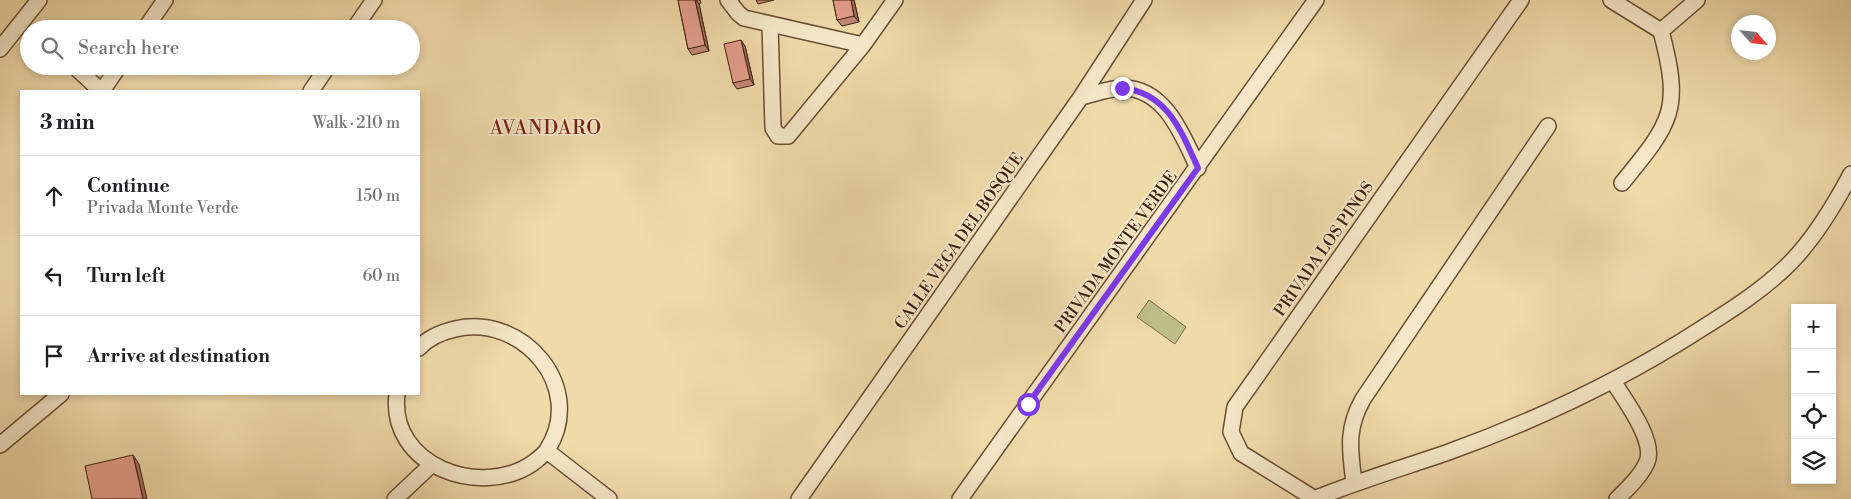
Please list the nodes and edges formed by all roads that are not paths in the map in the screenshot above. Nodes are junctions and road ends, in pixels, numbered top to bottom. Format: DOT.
graph roads {
  1 [pos="39,0"];
  2 [pos="165,0"];
  3 [pos="374,0"];
  4 [pos="728,0"];
  5 [pos="895,0"];
  6 [pos="1144,0"];
  7 [pos="1316,0"];
  8 [pos="1521,0"];
  9 [pos="1611,0"];
  10 [pos="1697,0"];
  11 [pos="31,20"];
  12 [pos="151,20"];
  13 [pos="360,20"];
  14 [pos="770,24"];
  15 [pos="1661,31"];
  16 [pos="20,32"];
  17 [pos="863,45"];
  18 [pos="0,49"];
  19 [pos="84,75"];
  20 [pos="113,75"];
  21 [pos="322,75"];
  22 [pos="100,90"];
  23 [pos="102,90"];
  24 [pos="312,90"];
  25 [pos="1081,97"];
  26 [pos="1548,126"];
  27 [pos="1198,168"];
  28 [pos="1851,174"];
  29 [pos="1622,182"];
  30 [pos="420,345"];
  31 [pos="1613,381"];
  32 [pos="60,395"];
  33 [pos="397,395"];
  34 [pos="0,445"];
  35 [pos="547,451"];
  36 [pos="429,467"];
  37 [pos="1354,483"];
  38 [pos="395,499"];
  39 [pos="609,499"];
  40 [pos="799,499"];
  41 [pos="960,499"];
  42 [pos="1314,499"];
  43 [pos="1618,499"];
  1 -- 11 [label="street"];
  2 -- 12 [label="street"];
  3 -- 13 [label="street"];
  4 -- 14 [label="street"];
  5 -- 17 [label="street"];
  6 -- 25 [label="street, CALLE VEGA DEL BOSQUE"];
  7 -- 27 [label="street, PRIVADA MONTE VERDE"];
  8 -- 42 [label="street, PRIVADA LOS PINOS"];
  9 -- 15 [label="street"];
  10 -- 15 [label="street"];
  14 -- 17 [label="street"];
  14 -- 17 [label="street"];
  15 -- 29 [label="street"];
  16 -- 18 [label="street"];
  19 -- 22 [label="street"];
  20 -- 23 [label="street"];
  21 -- 24 [label="street"];
  25 -- 27 [label="street"];
  25 -- 40 [label="street, CALLE VEGA DEL BOSQUE"];
  26 -- 37 [label="street"];
  27 -- 41 [label="street, PRIVADA MONTE VERDE"];
  28 -- 31 [label="street"];
  30 -- 35 [label="street"];
  31 -- 37 [label="street"];
  31 -- 43 [label="street"];
  32 -- 34 [label="street"];
  33 -- 36 [label="street"];
  35 -- 36 [label="street"];
  35 -- 39 [label="street"];
  36 -- 38 [label="street"];
  37 -- 42 [label="street"];
}
